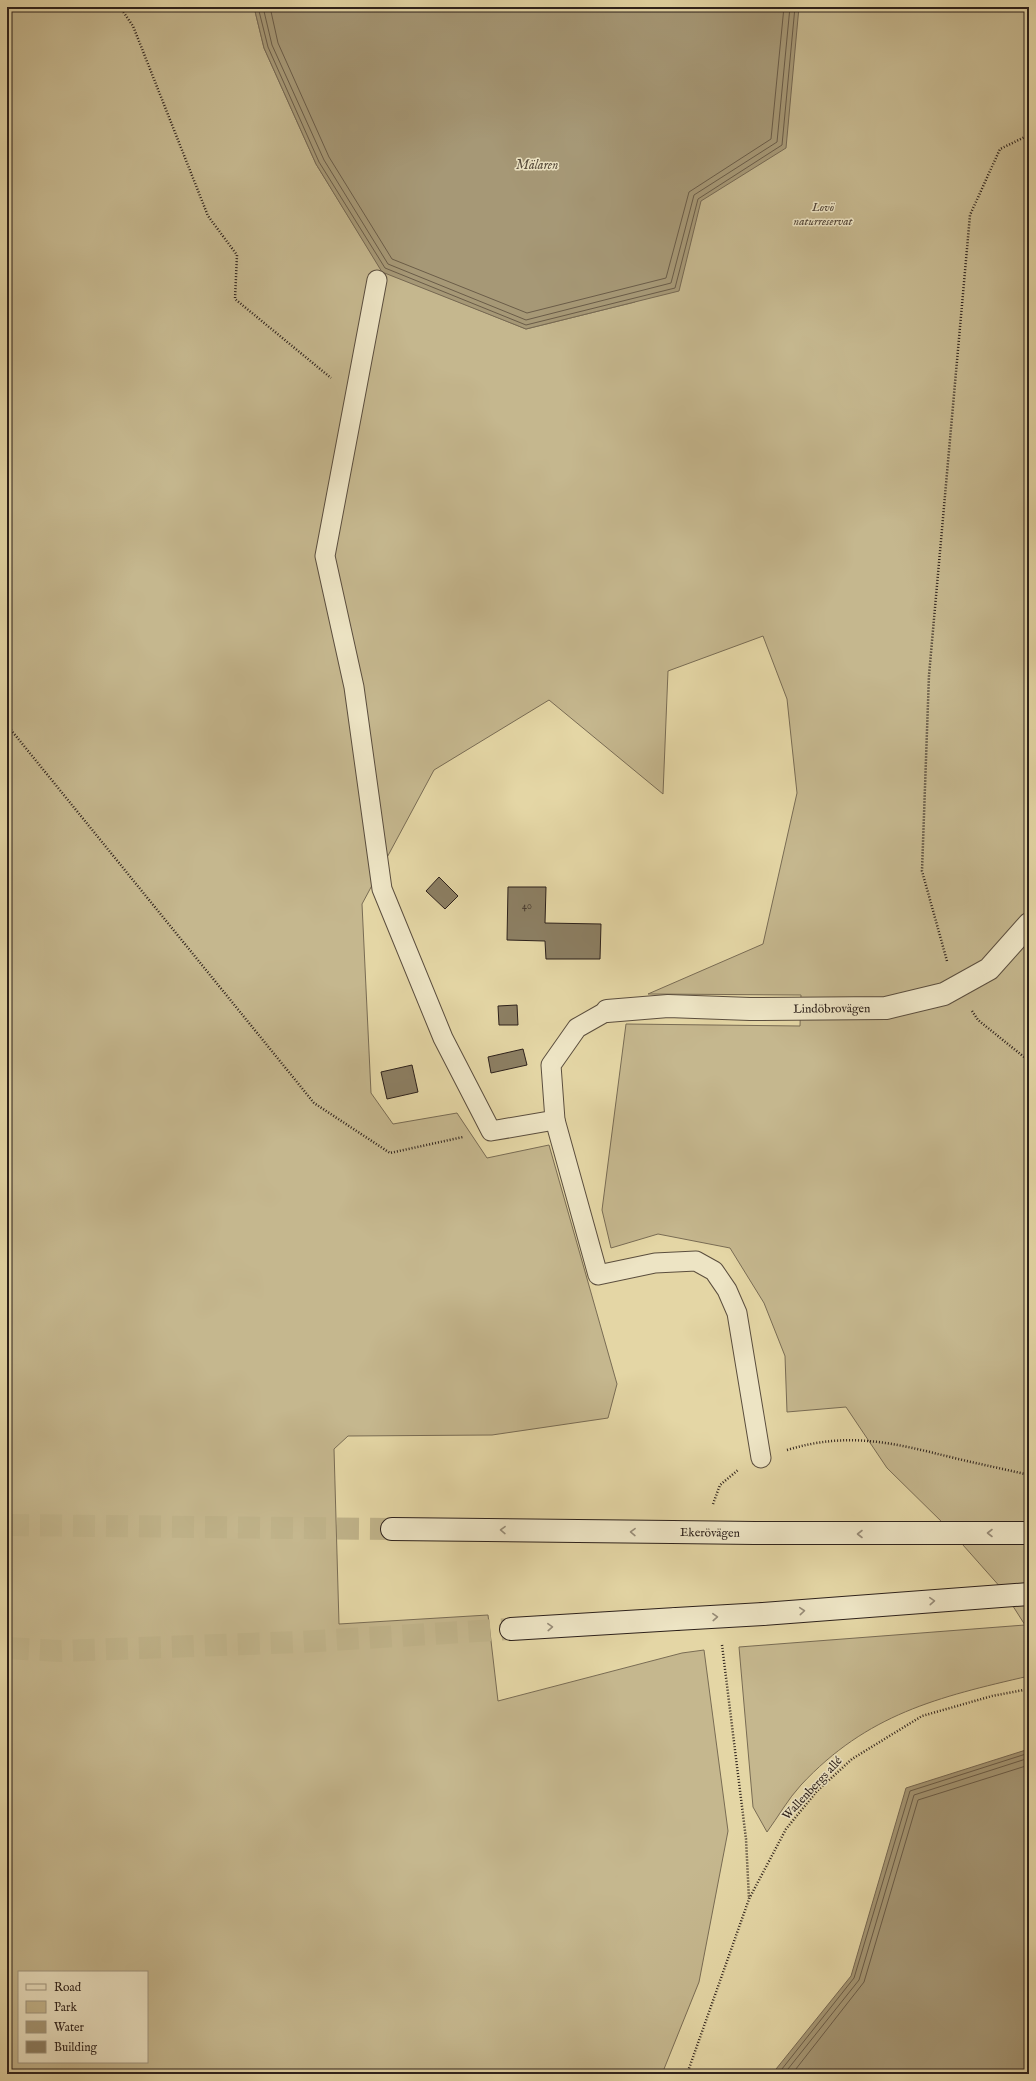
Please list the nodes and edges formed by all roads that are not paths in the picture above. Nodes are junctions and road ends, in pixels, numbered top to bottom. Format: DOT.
graph roads {
  1 [pos="376,280"];
  2 [pos="1029,924"];
  3 [pos="607,1011"];
  4 [pos="555,1120"];
  5 [pos="761,1458"];
  6 [pos="392,1529"];
  7 [pos="1029,1533"];
  8 [pos="1029,1594"];
  9 [pos="511,1629"];
  1 -- 4 [label="lane"];
  2 -- 3 [label="main road, Lindöbrovägen"];
  3 -- 4 [label="lane"];
  4 -- 5 [label="lane"];
  7 -- 6 [label="main road, Ekerövägen, one-way, bridge"];
  9 -- 8 [label="main road, one-way, bridge"];
}
